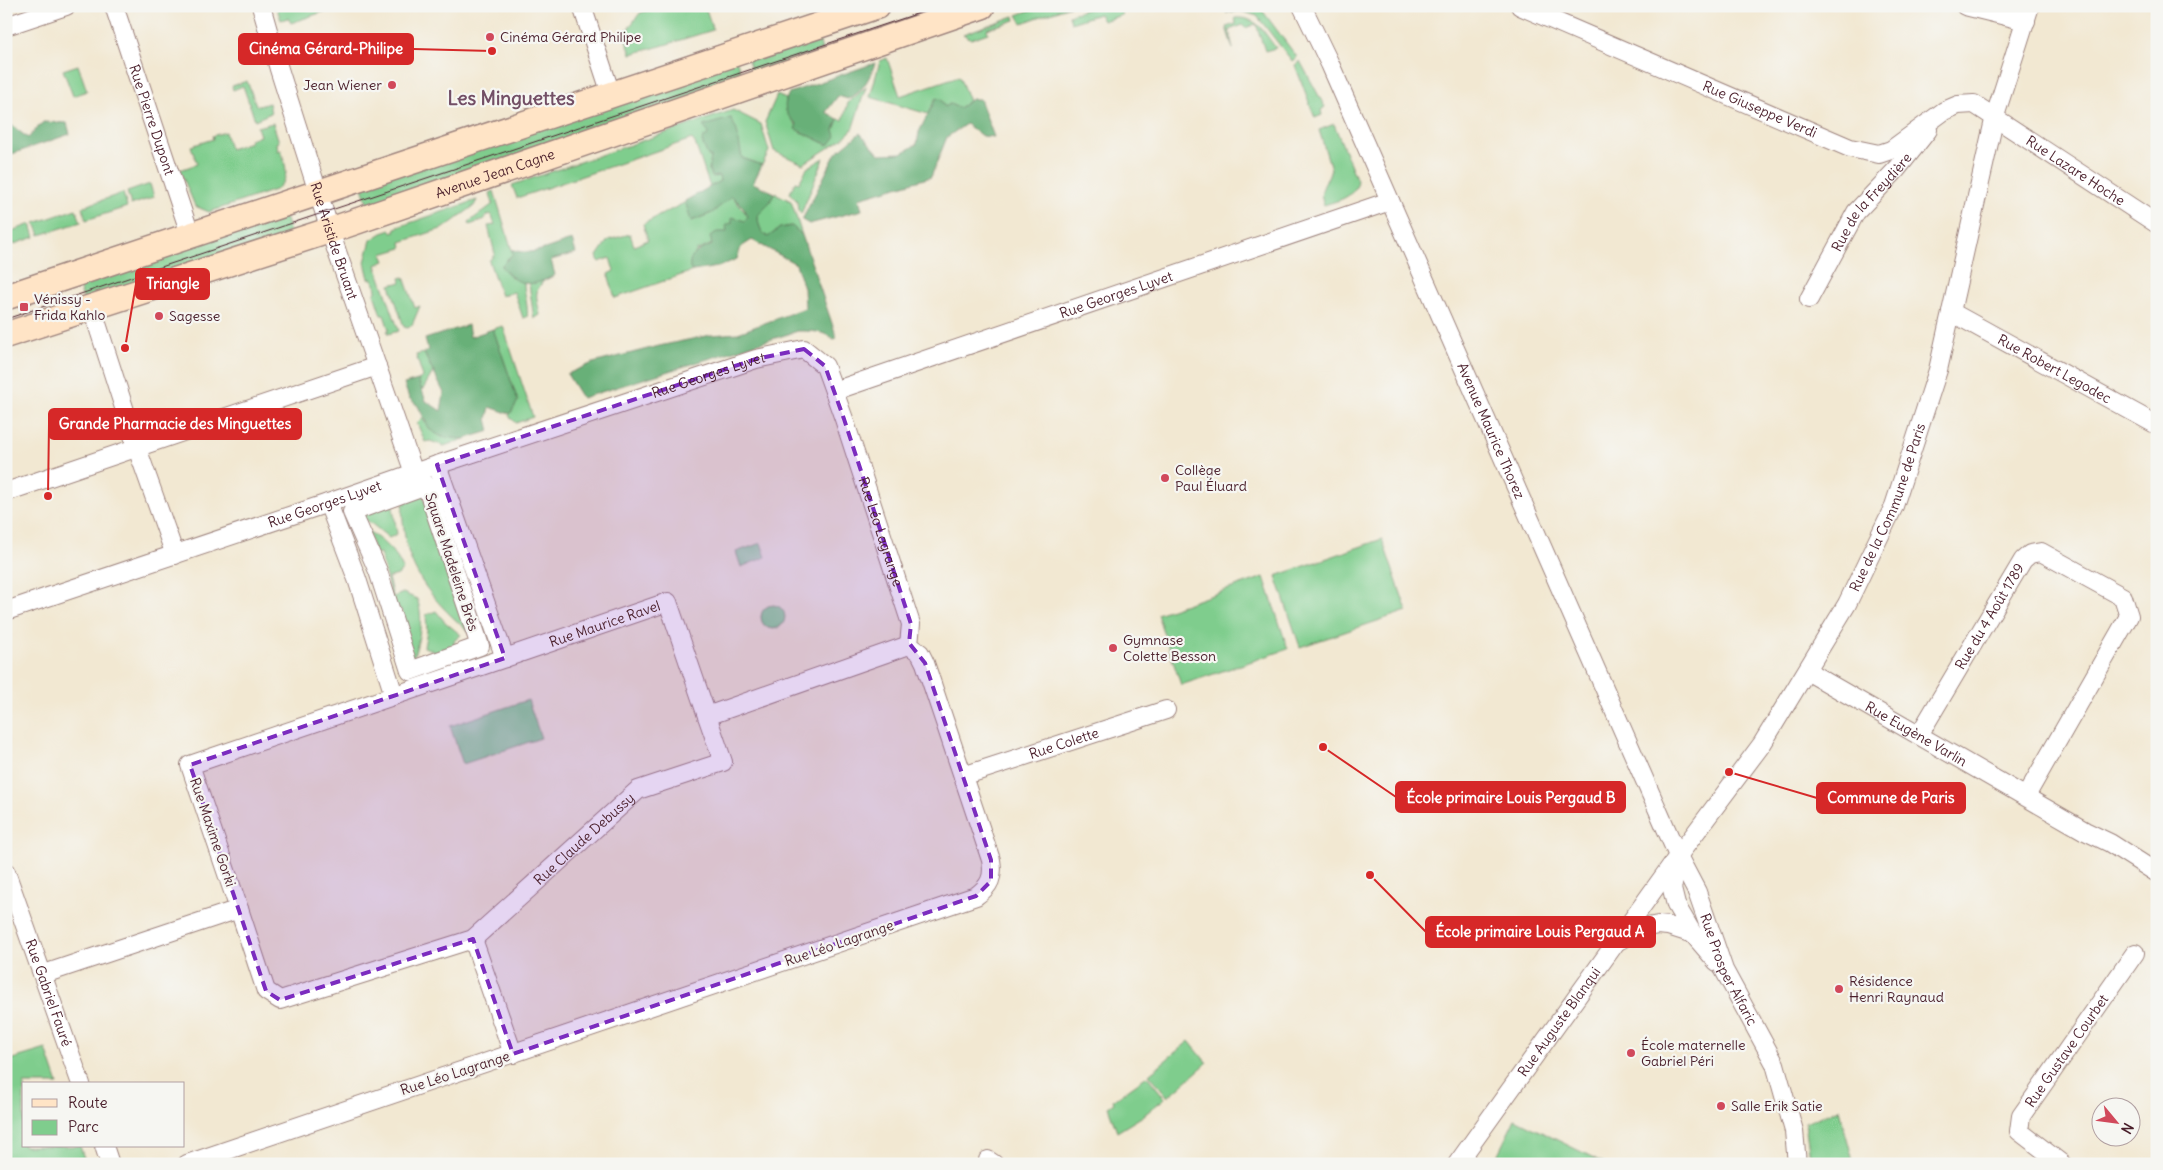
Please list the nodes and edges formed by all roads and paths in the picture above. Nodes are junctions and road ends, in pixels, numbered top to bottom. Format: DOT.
graph roads {
  1 [pos="66,6"];
  2 [pos="114,6"];
  3 [pos="261,6"];
  4 [pos="582,6"];
  5 [pos="877,6"];
  6 [pos="982,6"];
  7 [pos="1302,6"];
  8 [pos="1520,6"];
  9 [pos="1965,6"];
  10 [pos="2028,14"];
  11 [pos="6,26"];
  12 [pos="611,94"];
  13 [pos="1944,111"];
  14 [pos="1995,116"];
  15 [pos="318,192"];
  16 [pos="1390,202"];
  17 [pos="2157,224"];
  18 [pos="331,230"];
  19 [pos="190,234"];
  20 [pos="6,297"];
  21 [pos="1809,299"];
  22 [pos="92,308"];
  23 [pos="1951,312"];
  24 [pos="6,335"];
  25 [pos="377,366"];
  26 [pos="834,391"];
  27 [pos="2157,425"];
  28 [pos="137,448"];
  29 [pos="437,465"];
  30 [pos="420,479"];
  31 [pos="6,492"];
  32 [pos="328,504"];
  33 [pos="175,555"];
  34 [pos="6,611"];
  35 [pos="909,645"];
  36 [pos="505,658"];
  37 [pos="1807,671"];
  38 [pos="394,695"];
  39 [pos="1166,710"];
  40 [pos="707,716"];
  41 [pos="1919,735"];
  42 [pos="963,776"];
  43 [pos="2026,796"];
  44 [pos="1678,856"];
  45 [pos="6,872"];
  46 [pos="2157,873"];
  47 [pos="238,908"];
  48 [pos="1692,934"];
  49 [pos="473,939"];
  50 [pos="1616,943"];
  51 [pos="2135,953"];
  52 [pos="1724,970"];
  53 [pos="44,974"];
  54 [pos="513,1054"];
  55 [pos="80,1082"];
  56 [pos="105,1148"];
  57 [pos="110,1164"];
  58 [pos="187,1164"];
  59 [pos="1457,1164"];
  60 [pos="1797,1164"];
  61 [pos="2062,1164"];
  1 -- 11 [label="street"];
  2 -- 19 [label="street, Rue Pierre Dupont"];
  3 -- 15 [label="street, Rue Aristide Bruant"];
  4 -- 12 [label="street"];
  5 -- 12 [label="street"];
  6 -- 18 [label="street, Avenue Jean Cagne"];
  7 -- 16 [label="street, Avenue Maurice Thorez"];
  8 -- 13 [label="street, Rue Giuseppe Verdi"];
  9 -- 10 [label="street"];
  10 -- 14 [label="street, Rue de la Commune de Paris"];
  12 -- 15 [label="street"];
  13 -- 14 [label="street, Rue Giuseppe Verdi"];
  13 -- 21 [label="street, Rue de la Freydière"];
  14 -- 17 [label="street, Rue Lazare Hoche"];
  14 -- 23 [label="street, Rue de la Commune de Paris"];
  15 -- 18 [label="street, Rue Aristide Bruant"];
  15 -- 19 [label="street"];
  16 -- 26 [label="street, Rue Georges Lyvet"];
  16 -- 44 [label="street, Avenue Maurice Thorez"];
  18 -- 22 [label="street, Avenue Jean Cagne"];
  18 -- 25 [label="street, Rue Aristide Bruant"];
  19 -- 20 [label="street"];
  22 -- 24 [label="street, Avenue Jean Cagne"];
  22 -- 28 [label="street"];
  23 -- 27 [label="street, Rue Robert Legodec"];
  23 -- 37 [label="street, Rue de la Commune de Paris"];
  25 -- 28 [label="street"];
  25 -- 30 [label="street, Rue Aristide Bruant"];
  26 -- 29 [label="street, Rue Georges Lyvet"];
  26 -- 35 [label="street, Rue Léo Lagrange"];
  28 -- 31 [label="street"];
  28 -- 33 [label="street"];
  29 -- 30 [label="street, Rue Georges Lyvet"];
  29 -- 36 [label="street"];
  30 -- 30 [label="street, Square Madeleine Brès"];
  30 -- 32 [label="street, Rue Georges Lyvet"];
  32 -- 33 [label="street, Rue Georges Lyvet"];
  32 -- 38 [label="street"];
  33 -- 34 [label="street, Rue Georges Lyvet"];
  35 -- 40 [label="street"];
  35 -- 42 [label="street, Rue Léo Lagrange"];
  36 -- 38 [label="street, Rue Maxime Gorki"];
  36 -- 40 [label="street, Rue Maurice Ravel"];
  37 -- 41 [label="street, Rue Eugène Varlin"];
  37 -- 44 [label="street, Rue de la Commune de Paris"];
  38 -- 47 [label="street, Rue Maxime Gorki"];
  39 -- 42 [label="street, Rue Colette"];
  40 -- 49 [label="street, Rue Claude Debussy"];
  41 -- 43 [label="street, Rue Eugène Varlin"];
  41 -- 43 [label="street, Rue du 4 Août 1789"];
  42 -- 54 [label="street, Rue Léo Lagrange"];
  43 -- 46 [label="street, Rue Eugène Varlin"];
  44 -- 48 [label="street, Rue Prosper Alfaric"];
  44 -- 50 [label="street, Rue Auguste Blanqui"];
  44 -- 52 [label="street, Rue Prosper Alfaric"];
  45 -- 53 [label="street, Rue Gabriel Fauré"];
  47 -- 49 [label="street, Rue Claude Debussy"];
  47 -- 53 [label="street"];
  48 -- 50 [label="street"];
  48 -- 52 [label="street, Rue Prosper Alfaric"];
  49 -- 54 [label="street"];
  50 -- 59 [label="street, Rue Auguste Blanqui"];
  51 -- 61 [label="street, Rue Gustave Courbet"];
  52 -- 60 [label="street, Rue Prosper Alfaric"];
  53 -- 55 [label="street, Rue Gabriel Fauré"];
  54 -- 58 [label="street, Rue Léo Lagrange"];
  56 -- 57 [label="street"];
}
